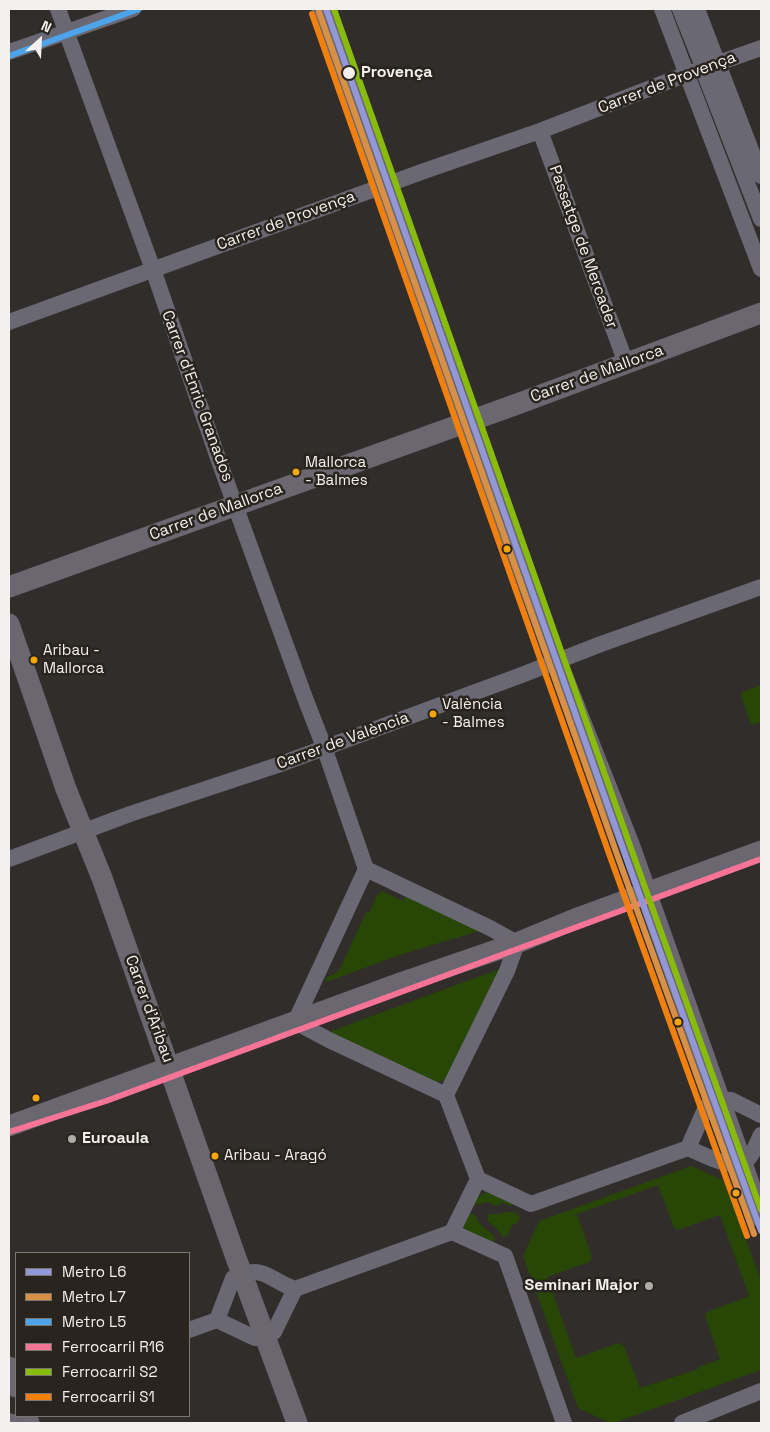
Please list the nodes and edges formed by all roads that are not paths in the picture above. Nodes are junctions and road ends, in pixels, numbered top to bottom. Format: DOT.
graph roads {
  1 [pos="58,9"];
  2 [pos="133,9"];
  3 [pos="322,9"];
  4 [pos="662,9"];
  5 [pos="680,9"];
  6 [pos="697,9"];
  7 [pos="67,31"];
  8 [pos="761,48"];
  9 [pos="9,52"];
  10 [pos="700,59"];
  11 [pos="718,63"];
  12 [pos="687,74"];
  13 [pos="706,77"];
  14 [pos="540,131"];
  15 [pos="761,176"];
  16 [pos="384,185"];
  17 [pos="761,220"];
  18 [pos="761,269"];
  19 [pos="152,270"];
  20 [pos="761,313"];
  21 [pos="9,322"];
  22 [pos="626,363"];
  23 [pos="469,421"];
  24 [pos="236,504"];
  25 [pos="9,587"];
  26 [pos="761,587"];
  27 [pos="9,624"];
  28 [pos="557,661"];
  29 [pos="324,747"];
  30 [pos="84,832"];
  31 [pos="761,851"];
  32 [pos="9,859"];
  33 [pos="366,869"];
  34 [pos="646,893"];
  35 [pos="517,943"];
  36 [pos="295,1022"];
  37 [pos="169,1067"];
  38 [pos="446,1095"];
  39 [pos="719,1100"];
  40 [pos="759,1114"];
  41 [pos="9,1126"];
  42 [pos="761,1135"];
  43 [pos="688,1148"];
  44 [pos="735,1164"];
  45 [pos="478,1179"];
  46 [pos="761,1217"];
  47 [pos="452,1232"];
  48 [pos="242,1274"];
  49 [pos="295,1289"];
  50 [pos="216,1320"];
  51 [pos="190,1330"];
  52 [pos="266,1336"];
  53 [pos="9,1367"];
  54 [pos="15,1384"];
  55 [pos="761,1391"];
  56 [pos="9,1420"];
  57 [pos="15,1423"];
  58 [pos="297,1423"];
  59 [pos="564,1423"];
  60 [pos="682,1423"];
  1 -- 7 [label="street, Carrer d'Enric Granados"];
  2 -- 7 [label="street"];
  3 -- 16 [label="main road"];
  4 -- 12 [label="street"];
  5 -- 10 [label="street"];
  6 -- 11 [label="street"];
  7 -- 9 [label="street"];
  7 -- 19 [label="street, Carrer d'Enric Granados"];
  8 -- 11 [label="street, Carrer de Provença"];
  11 -- 12 [label="street, Carrer de Provença"];
  11 -- 15 [label="street"];
  12 -- 14 [label="street, Carrer de Provença"];
  12 -- 18 [label="street"];
  13 -- 17 [label="street"];
  14 -- 16 [label="street, Carrer de Provença"];
  14 -- 22 [label="street, Passatge de Mercader"];
  16 -- 19 [label="street, Carrer de Provença"];
  16 -- 23 [label="main road"];
  19 -- 21 [label="street, Carrer de Provença"];
  19 -- 24 [label="street, Carrer d'Enric Granados"];
  20 -- 22 [label="main road, Carrer de Mallorca"];
  22 -- 23 [label="main road, Carrer de Mallorca"];
  23 -- 24 [label="main road, Carrer de Mallorca"];
  23 -- 28 [label="main road"];
  24 -- 25 [label="main road, Carrer de Mallorca"];
  24 -- 29 [label="street, Carrer d'Enric Granados"];
  26 -- 28 [label="street, Carrer de València"];
  27 -- 30 [label="main road, Carrer d'Aribau"];
  28 -- 29 [label="street, Carrer de València"];
  28 -- 34 [label="main road"];
  29 -- 30 [label="street, Carrer de València"];
  29 -- 33 [label="street, Carrer d'Enric Granados"];
  30 -- 32 [label="street, Carrer de València"];
  30 -- 37 [label="main road, Carrer d'Aribau"];
  31 -- 34 [label="main road"];
  33 -- 35 [label="street"];
  33 -- 36 [label="street"];
  34 -- 35 [label="main road"];
  34 -- 39 [label="main road"];
  35 -- 36 [label="main road"];
  35 -- 38 [label="street"];
  36 -- 37 [label="main road"];
  36 -- 38 [label="street"];
  37 -- 41 [label="main road"];
  37 -- 48 [label="main road, Carrer d'Aribau"];
  38 -- 45 [label="street"];
  39 -- 40 [label="street"];
  39 -- 43 [label="street"];
  39 -- 44 [label="main road"];
  42 -- 44 [label="street"];
  43 -- 44 [label="street"];
  43 -- 45 [label="street"];
  44 -- 46 [label="main road"];
  45 -- 47 [label="street"];
  47 -- 49 [label="street"];
  47 -- 59 [label="street"];
  48 -- 49 [label="street"];
  48 -- 50 [label="street"];
  48 -- 52 [label="main road, Carrer d'Aribau"];
  49 -- 52 [label="street"];
  50 -- 51 [label="street"];
  50 -- 52 [label="street"];
  52 -- 58 [label="main road, Carrer d'Aribau"];
  53 -- 54 [label="main road"];
  55 -- 60 [label="street"];
  56 -- 57 [label="street"];
}
